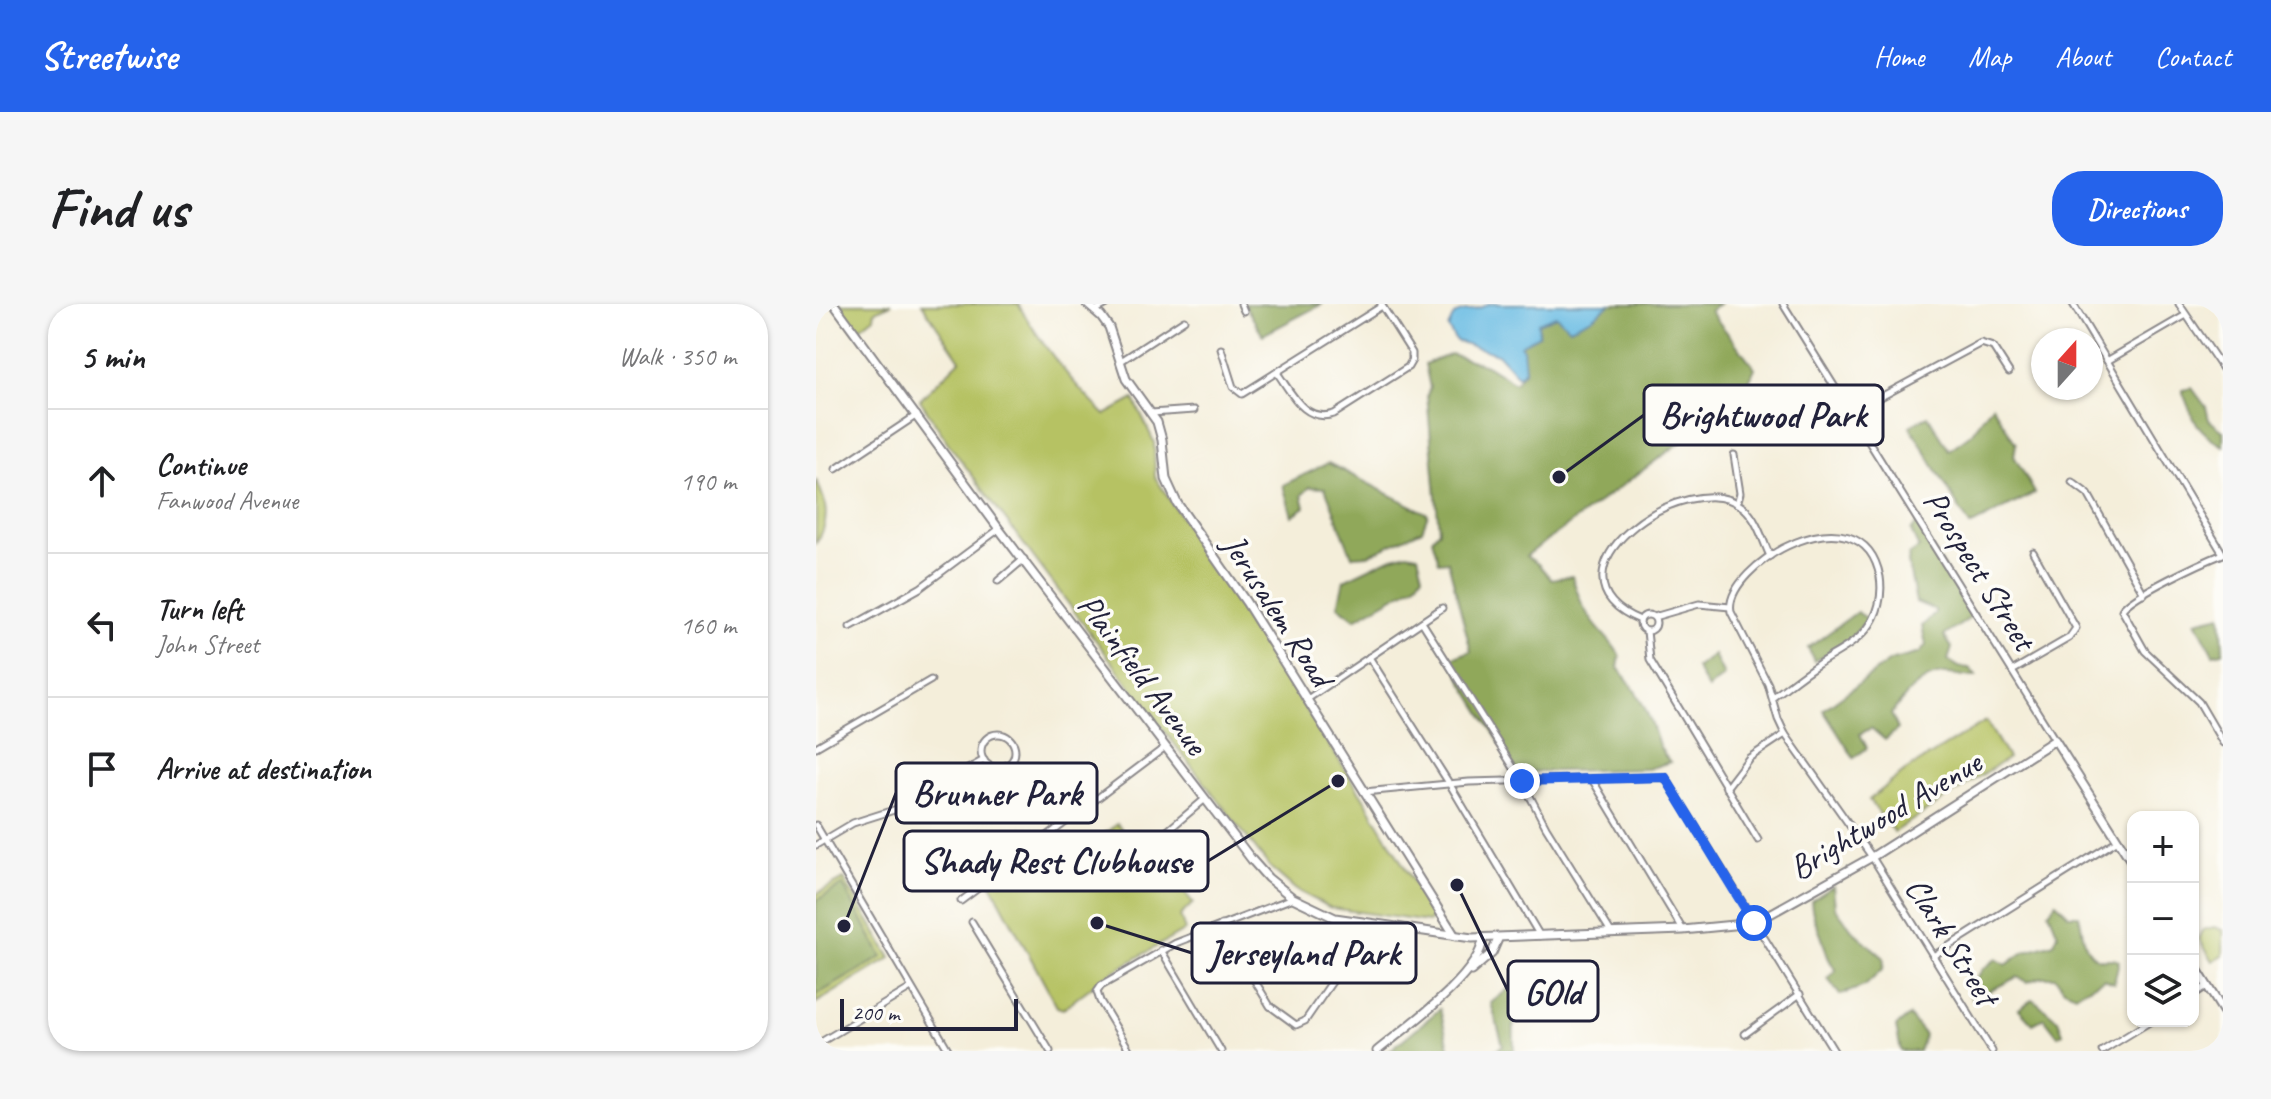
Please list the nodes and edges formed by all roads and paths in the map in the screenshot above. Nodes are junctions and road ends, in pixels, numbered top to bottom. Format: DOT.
graph roads {
  1 [pos="834,304"];
  2 [pos="1087,304"];
  3 [pos="1107,304"];
  4 [pos="1783,304"];
  5 [pos="2073,304"];
  6 [pos="2179,304"];
  7 [pos="1382,305"];
  8 [pos="1096,310"];
  9 [pos="2186,315"];
  10 [pos="1184,320"];
  11 [pos="1221,349"];
  12 [pos="2107,361"];
  13 [pos="1120,362"];
  14 [pos="2223,369"];
  15 [pos="2009,372"];
  16 [pos="1278,374"];
  17 [pos="1194,410"];
  18 [pos="1150,413"];
  19 [pos="1851,413"];
  20 [pos="917,415"];
  21 [pos="1734,455"];
  22 [pos="836,469"];
  23 [pos="2072,482"];
  24 [pos="1737,504"];
  25 [pos="999,529"];
  26 [pos="2033,552"];
  27 [pos="2223,554"];
  28 [pos="1770,556"];
  29 [pos="1024,559"];
  30 [pos="998,581"];
  31 [pos="2144,594"];
  32 [pos="1730,607"];
  33 [pos="1442,608"];
  34 [pos="1654,617"];
  35 [pos="1640,620"];
  36 [pos="1422,622"];
  37 [pos="850,627"];
  38 [pos="1647,631"];
  39 [pos="1369,657"];
  40 [pos="2012,671"];
  41 [pos="931,680"];
  42 [pos="1772,698"];
  43 [pos="1305,700"];
  44 [pos="1785,734"];
  45 [pos="2055,740"];
  46 [pos="2223,743"];
  47 [pos="816,746"];
  48 [pos="1164,748"];
  49 [pos="984,760"];
  50 [pos="1522,781"];
  51 [pos="1593,781"];
  52 [pos="1449,783"];
  53 [pos="1726,788"];
  54 [pos="1363,792"];
  55 [pos="1205,799"];
  56 [pos="816,825"];
  57 [pos="2118,839"];
  58 [pos="824,840"];
  59 [pos="1758,840"];
  60 [pos="816,845"];
  61 [pos="2127,854"];
  62 [pos="1139,855"];
  63 [pos="1872,857"];
  64 [pos="1293,898"];
  65 [pos="961,901"];
  66 [pos="1350,921"];
  67 [pos="972,922"];
  68 [pos="1754,923"];
  69 [pos="1221,925"];
  70 [pos="1683,930"];
  71 [pos="1611,933"];
  72 [pos="1455,936"];
  73 [pos="1541,936"];
  74 [pos="1483,938"];
  75 [pos="1498,939"];
  76 [pos="1161,950"];
  77 [pos="1933,956"];
  78 [pos="2199,973"];
  79 [pos="1463,977"];
  80 [pos="2207,986"];
  81 [pos="912,988"];
  82 [pos="2199,991"];
  83 [pos="1800,994"];
  84 [pos="2223,1011"];
  85 [pos="2141,1027"];
  86 [pos="1745,1034"];
  87 [pos="816,1045"];
  88 [pos="949,1051"];
  89 [pos="1050,1051"];
  90 [pos="1130,1051"];
  91 [pos="1221,1051"];
  92 [pos="1377,1051"];
  93 [pos="1834,1051"];
  94 [pos="1992,1051"];
  95 [pos="2102,1051"];
  1 -- 20 [label="street, Plainfield Avenue"];
  2 -- 8 [label="street, Jerusalem Road"];
  3 -- 8 [label="street"];
  4 -- 19 [label="street, Prospect Street"];
  5 -- 12 [label="street"];
  6 -- 9 [label="street"];
  7 -- 16 [label="street"];
  7 -- 16 [label="street"];
  8 -- 13 [label="street, Jerusalem Road"];
  9 -- 12 [label="street"];
  9 -- 14 [label="street"];
  10 -- 13 [label="street"];
  11 -- 16 [label="street"];
  12 -- 27 [label="street"];
  13 -- 18 [label="street, Jerusalem Road"];
  15 -- 19 [label="street"];
  17 -- 18 [label="street"];
  18 -- 43 [label="street, Jerusalem Road"];
  19 -- 40 [label="street, Prospect Street"];
  20 -- 22 [label="street"];
  20 -- 25 [label="street, Plainfield Avenue"];
  21 -- 24 [label="street"];
  23 -- 31 [label="street"];
  24 -- 28 [label="street"];
  24 -- 35 [label="street"];
  25 -- 29 [label="street, Plainfield Avenue"];
  25 -- 37 [label="street"];
  26 -- 40 [label="street"];
  27 -- 31 [label="street"];
  28 -- 32 [label="street"];
  28 -- 42 [label="street"];
  29 -- 30 [label="street"];
  29 -- 48 [label="street, Plainfield Avenue"];
  31 -- 46 [label="street"];
  32 -- 34 [label="street"];
  32 -- 42 [label="street"];
  33 -- 36 [label="street"];
  34 -- 35 [label="street"];
  34 -- 38 [label="street"];
  35 -- 38 [label="street"];
  36 -- 39 [label="street"];
  36 -- 50 [label="street"];
  38 -- 53 [label="street"];
  39 -- 43 [label="street"];
  39 -- 52 [label="street"];
  40 -- 45 [label="street, Prospect Street"];
  41 -- 47 [label="street"];
  42 -- 44 [label="street, Clark Street"];
  43 -- 54 [label="street, Jerusalem Road"];
  44 -- 53 [label="street"];
  44 -- 63 [label="street, Clark Street"];
  45 -- 57 [label="street, Prospect Street"];
  45 -- 63 [label="street, Brightwood Avenue"];
  48 -- 55 [label="street, Plainfield Avenue"];
  48 -- 65 [label="street"];
  49 -- 49 [label="street"];
  49 -- 58 [label="street"];
  50 -- 51 [label="street"];
  50 -- 52 [label="street"];
  50 -- 71 [label="street"];
  51 -- 68 [label="street"];
  51 -- 70 [label="street"];
  52 -- 54 [label="street"];
  52 -- 73 [label="street"];
  53 -- 59 [label="street"];
  54 -- 72 [label="street, Jerusalem Road"];
  55 -- 62 [label="street"];
  55 -- 64 [label="street, Plainfield Avenue"];
  56 -- 58 [label="street"];
  57 -- 61 [label="street, Prospect Street"];
  57 -- 77 [label="street"];
  58 -- 60 [label="street"];
  58 -- 81 [label="street"];
  63 -- 68 [label="street, Brightwood Avenue"];
  63 -- 77 [label="street, Clark Street"];
  64 -- 66 [label="street, Plainfield Avenue"];
  64 -- 69 [label="street"];
  66 -- 69 [label="street"];
  66 -- 72 [label="street, Plainfield Avenue"];
  67 -- 89 [label="street"];
  68 -- 70 [label="street, Brightwood Avenue"];
  68 -- 83 [label="street"];
  69 -- 76 [label="street"];
  70 -- 71 [label="street, Brightwood Avenue"];
  71 -- 73 [label="street, Brightwood Avenue"];
  72 -- 74 [label="street, Plainfield Avenue"];
  73 -- 75 [label="street, Brightwood Avenue"];
  74 -- 75 [label="street, Plainfield Avenue"];
  74 -- 79 [label="street"];
  75 -- 79 [label="street"];
  76 -- 90 [label="street"];
  76 -- 91 [label="street"];
  77 -- 94 [label="street, Clark Street"];
  78 -- 80 [label="street"];
  79 -- 92 [label="street"];
  80 -- 82 [label="street"];
  80 -- 84 [label="street"];
  81 -- 87 [label="street"];
  81 -- 88 [label="street"];
  83 -- 86 [label="street"];
  83 -- 93 [label="street"];
  85 -- 95 [label="street"];
}
